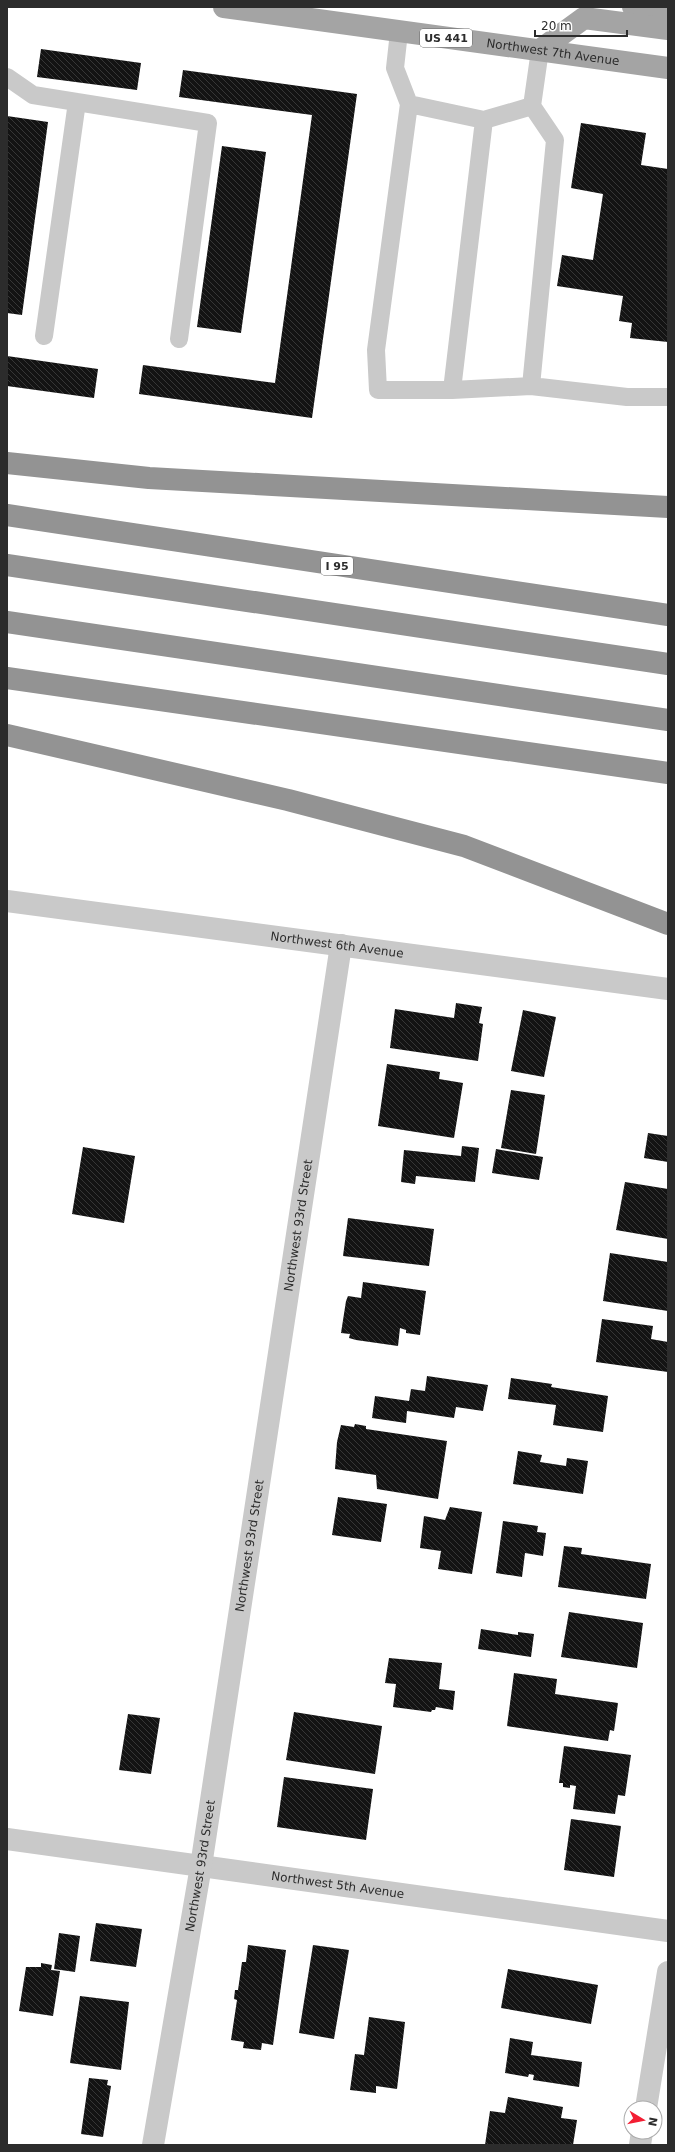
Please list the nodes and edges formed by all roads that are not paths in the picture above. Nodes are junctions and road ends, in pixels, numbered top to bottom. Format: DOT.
graph roads {
  1 [pos="224,7"];
  2 [pos="633,7"];
  3 [pos="668,12"];
  4 [pos="668,29"];
  5 [pos="399,32"];
  6 [pos="540,50"];
  7 [pos="668,68"];
  8 [pos="7,77"];
  9 [pos="77,102"];
  10 [pos="409,104"];
  11 [pos="532,106"];
  12 [pos="484,120"];
  13 [pos="44,336"];
  14 [pos="179,339"];
  15 [pos="531,386"];
  16 [pos="452,390"];
  17 [pos="668,397"];
  18 [pos="7,463"];
  19 [pos="668,507"];
  20 [pos="7,515"];
  21 [pos="7,566"];
  22 [pos="668,615"];
  23 [pos="7,622"];
  24 [pos="668,664"];
  25 [pos="7,678"];
  26 [pos="668,720"];
  27 [pos="7,735"];
  28 [pos="668,772"];
  29 [pos="7,901"];
  30 [pos="668,924"];
  31 [pos="341,945"];
  32 [pos="668,989"];
  33 [pos="7,1839"];
  34 [pos="201,1866"];
  35 [pos="668,1931"];
  36 [pos="668,1972"];
  37 [pos="647,2100"];
  38 [pos="153,2145"];
  1 -- 5 [label="main road, Northwest 7th Avenue / US 441"];
  2 -- 3 [label="main road"];
  4 -- 6 [label="main road"];
  5 -- 6 [label="main road, Northwest 7th Avenue / US 441"];
  5 -- 10 [label="lane"];
  6 -- 7 [label="main road, Northwest 7th Avenue / US 441"];
  6 -- 11 [label="lane"];
  8 -- 9 [label="lane"];
  9 -- 13 [label="lane"];
  9 -- 14 [label="lane"];
  10 -- 12 [label="lane"];
  10 -- 16 [label="lane"];
  11 -- 12 [label="lane"];
  11 -- 15 [label="lane"];
  12 -- 16 [label="lane"];
  15 -- 16 [label="lane"];
  15 -- 17 [label="lane"];
  18 -- 19 [label="highway"];
  20 -- 22 [label="highway, I 95"];
  21 -- 24 [label="highway"];
  23 -- 26 [label="highway"];
  25 -- 28 [label="highway"];
  27 -- 30 [label="highway"];
  29 -- 31 [label="street, Northwest 6th Avenue"];
  31 -- 32 [label="street, Northwest 6th Avenue"];
  31 -- 34 [label="street, Northwest 93rd Street"];
  33 -- 34 [label="street, Northwest 5th Avenue"];
  34 -- 35 [label="street, Northwest 5th Avenue"];
  34 -- 38 [label="street, Northwest 93rd Street"];
  36 -- 37 [label="street"];
}
